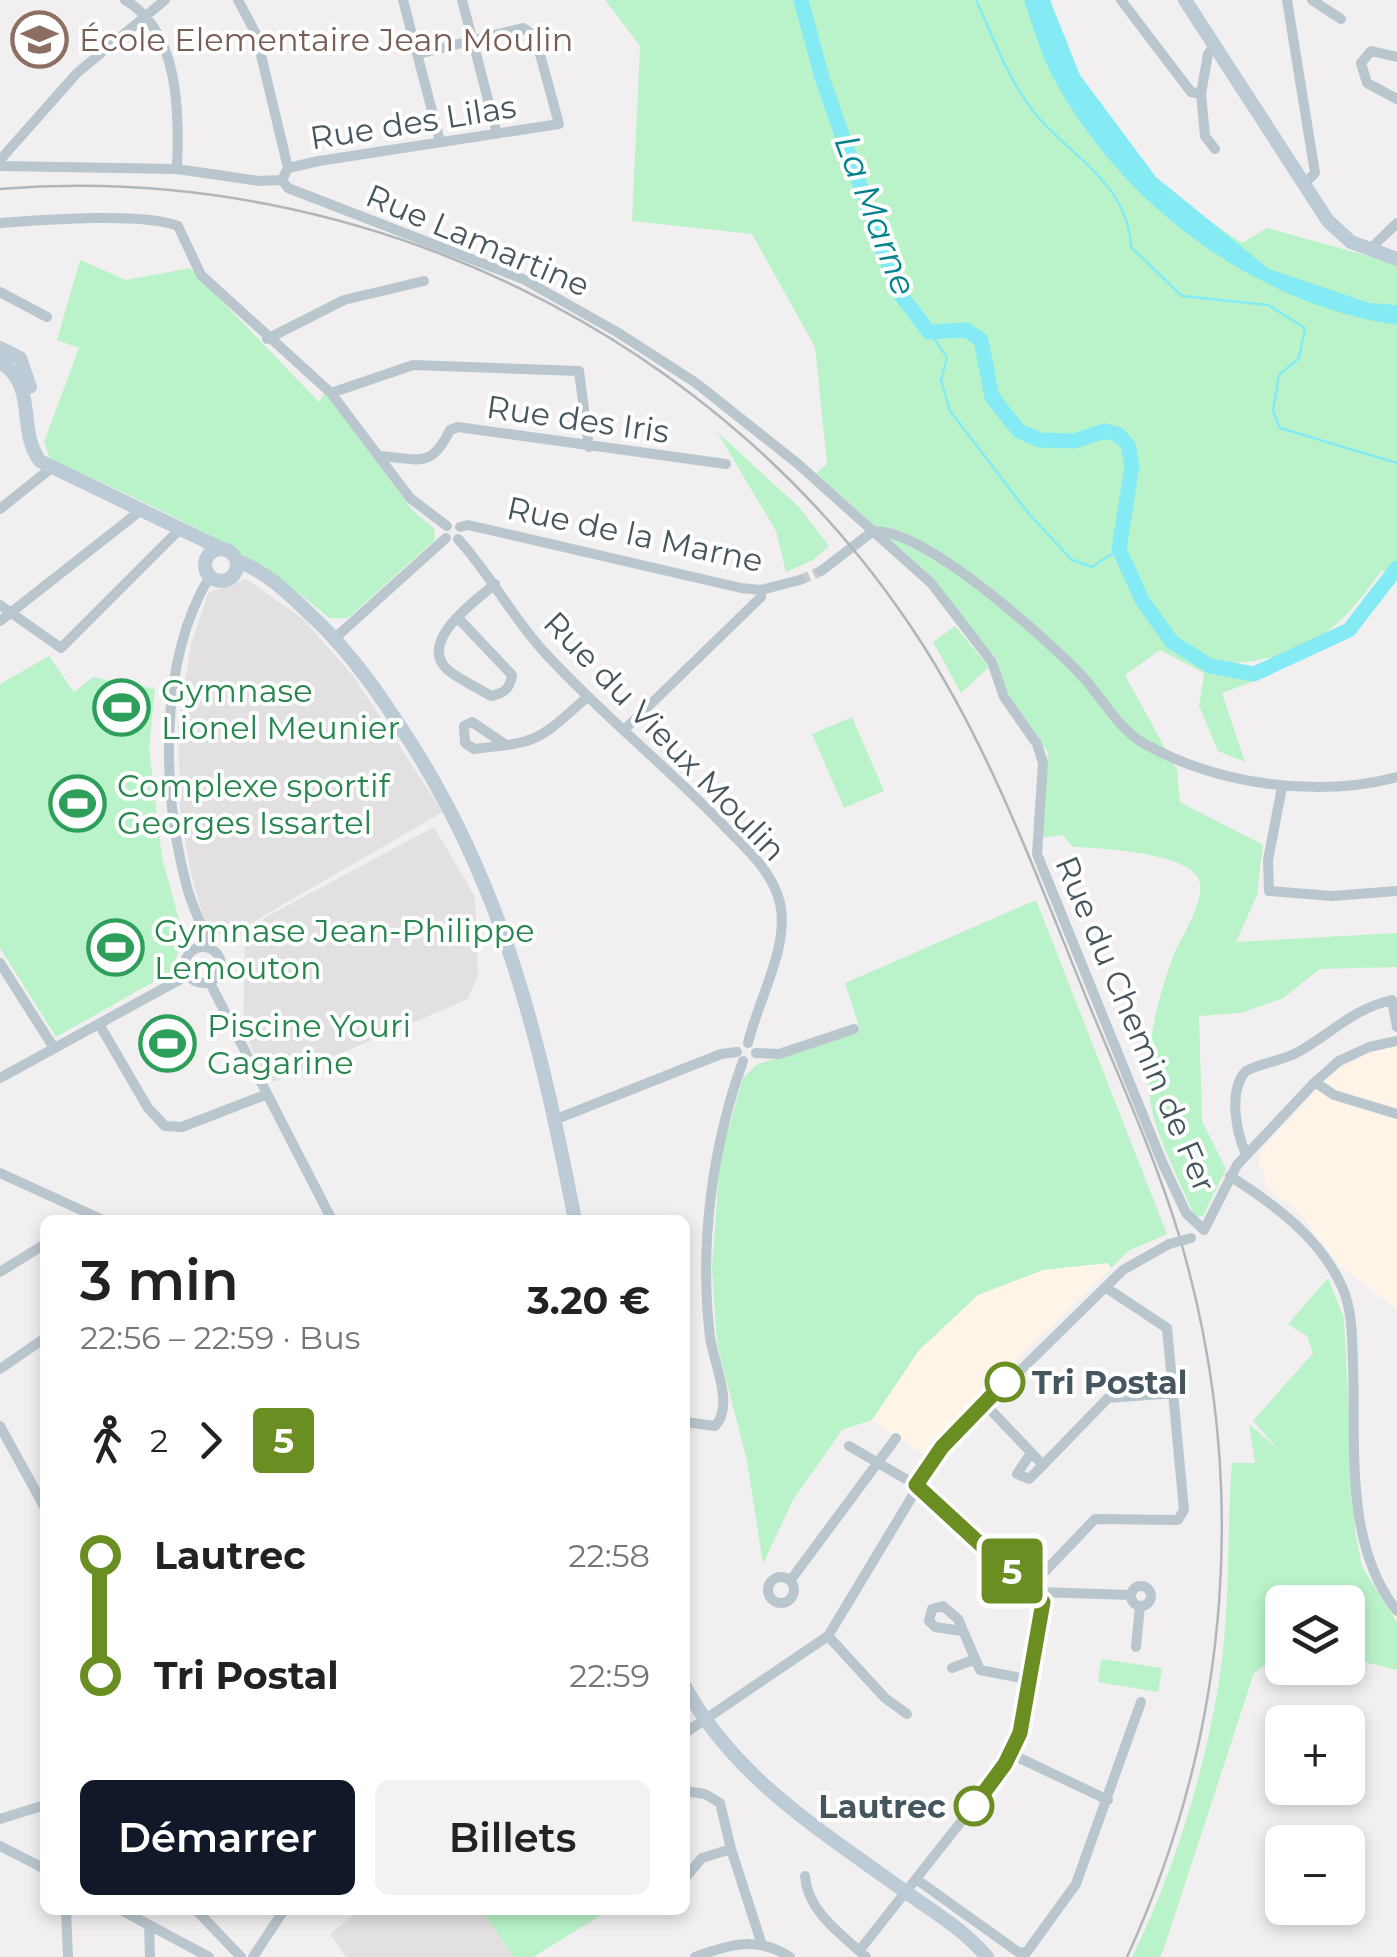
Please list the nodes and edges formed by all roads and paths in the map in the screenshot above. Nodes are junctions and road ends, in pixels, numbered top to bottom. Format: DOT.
graph roads {
  1 [pos="125,0"];
  2 [pos="165,0"];
  3 [pos="238,0"];
  4 [pos="403,0"];
  5 [pos="462,0"];
  6 [pos="1185,0"];
  7 [pos="1287,0"];
  8 [pos="1312,0"];
  9 [pos="1124,4"];
  10 [pos="144,9"];
  11 [pos="1341,19"];
  12 [pos="472,40"];
  13 [pos="1214,45"];
  14 [pos="418,54"];
  15 [pos="1397,57"];
  16 [pos="1201,94"];
  17 [pos="1397,99"];
  18 [pos="497,134"];
  19 [pos="440,141"];
  20 [pos="1214,148"];
  21 [pos="0,163"];
  22 [pos="288,168"];
  23 [pos="177,169"];
  24 [pos="282,180"];
  25 [pos="1304,184"];
  26 [pos="0,223"];
  27 [pos="1397,223"];
  28 [pos="1368,250"];
  29 [pos="1397,259"];
  30 [pos="424,281"];
  31 [pos="0,292"];
  32 [pos="48,318"];
  33 [pos="267,339"];
  34 [pos="0,348"];
  35 [pos="0,362"];
  36 [pos="331,393"];
  37 [pos="589,447"];
  38 [pos="380,456"];
  39 [pos="726,464"];
  40 [pos="50,469"];
  41 [pos="0,509"];
  42 [pos="140,512"];
  43 [pos="179,530"];
  44 [pos="872,532"];
  45 [pos="453,533"];
  46 [pos="197,538"];
  47 [pos="222,549"];
  48 [pos="207,557"];
  49 [pos="235,568"];
  50 [pos="821,571"];
  51 [pos="210,576"];
  52 [pos="800,580"];
  53 [pos="496,584"];
  54 [pos="761,590"];
  55 [pos="0,605"];
  56 [pos="4,618"];
  57 [pos="458,618"];
  58 [pos="335,638"];
  59 [pos="587,697"];
  60 [pos="624,730"];
  61 [pos="506,746"];
  62 [pos="1397,777"];
  63 [pos="1282,786"];
  64 [pos="1397,892"];
  65 [pos="198,919"];
  66 [pos="210,948"];
  67 [pos="194,950"];
  68 [pos="0,963"];
  69 [pos="188,975"];
  70 [pos="210,983"];
  71 [pos="1395,1000"];
  72 [pos="99,1024"];
  73 [pos="1397,1027"];
  74 [pos="854,1029"];
  75 [pos="1397,1041"];
  76 [pos="748,1042"];
  77 [pos="54,1048"];
  78 [pos="756,1053"];
  79 [pos="740,1056"];
  80 [pos="0,1078"];
  81 [pos="1315,1082"];
  82 [pos="265,1094"];
  83 [pos="1397,1114"];
  84 [pos="554,1120"];
  85 [pos="1246,1154"];
  86 [pos="0,1174"];
  87 [pos="1230,1176"];
  88 [pos="70,1206"];
  89 [pos="68,1215"];
  90 [pos="91,1215"];
  91 [pos="329,1215"];
  92 [pos="573,1215"];
  93 [pos="1204,1230"];
  94 [pos="40,1247"];
  95 [pos="0,1272"];
  96 [pos="1105,1287"];
  97 [pos="40,1341"];
  98 [pos="0,1369"];
  99 [pos="1176,1393"];
  100 [pos="984,1403"];
  101 [pos="690,1423"];
  102 [pos="0,1426"];
  103 [pos="896,1438"];
  104 [pos="849,1446"];
  105 [pos="1031,1454"];
  106 [pos="878,1462"];
  107 [pos="1043,1465"];
  108 [pos="916,1485"];
  109 [pos="40,1499"];
  110 [pos="790,1581"];
  111 [pos="1034,1589"];
  112 [pos="1131,1594"];
  113 [pos="1140,1606"];
  114 [pos="1397,1610"];
  115 [pos="962,1631"];
  116 [pos="828,1636"];
  117 [pos="1136,1647"];
  118 [pos="974,1660"];
  119 [pos="952,1668"];
  120 [pos="1032,1680"];
  121 [pos="690,1694"];
  122 [pos="1141,1702"];
  123 [pos="907,1714"];
  124 [pos="706,1721"];
  125 [pos="690,1729"];
  126 [pos="1012,1754"];
  127 [pos="690,1792"];
  128 [pos="1108,1800"];
  129 [pos="40,1807"];
  130 [pos="0,1819"];
  131 [pos="0,1846"];
  132 [pos="731,1849"];
  133 [pos="40,1866"];
  134 [pos="690,1872"];
  135 [pos="805,1876"];
  136 [pos="910,1885"];
  137 [pos="66,1915"];
  138 [pos="130,1915"];
  139 [pos="201,1915"];
  140 [pos="281,1915"];
  141 [pos="149,1925"];
  142 [pos="761,1942"];
  143 [pos="863,1954"];
  144 [pos="68,1957"];
  145 [pos="150,1957"];
  146 [pos="209,1957"];
  147 [pos="241,1957"];
  148 [pos="253,1957"];
  149 [pos="695,1957"];
  150 [pos="790,1957"];
  151 [pos="988,1957"];
  1 -- 10 [label="street"];
  2 -- 10 [label="street"];
  3 -- 22 [label="street"];
  4 -- 14 [label="street"];
  5 -- 12 [label="street"];
  6 -- 13 [label="street"];
  7 -- 25 [label="street"];
  8 -- 11 [label="street"];
  9 -- 16 [label="street"];
  10 -- 21 [label="street"];
  10 -- 23 [label="street"];
  12 -- 14 [label="street"];
  12 -- 18 [label="street"];
  12 -- 18 [label="street, Rue des Lilas"];
  13 -- 16 [label="street"];
  13 -- 25 [label="street"];
  14 -- 19 [label="street"];
  15 -- 17 [label="street"];
  16 -- 20 [label="street"];
  18 -- 19 [label="street, Rue des Lilas"];
  19 -- 22 [label="street, Rue des Lilas"];
  21 -- 23 [label="street, Rue Lamartine"];
  22 -- 24 [label="street, Rue des Lilas"];
  23 -- 24 [label="street, Rue Lamartine"];
  24 -- 44 [label="street, Rue Lamartine"];
  25 -- 28 [label="street"];
  26 -- 33 [label="street, Rue du Vieux Moulin"];
  27 -- 28 [label="street"];
  28 -- 29 [label="street"];
  30 -- 33 [label="street"];
  31 -- 32 [label="street"];
  33 -- 36 [label="street, Rue du Vieux Moulin"];
  34 -- 40 [label="street"];
  35 -- 40 [label="street"];
  36 -- 37 [label="street"];
  36 -- 38 [label="street, Rue du Vieux Moulin"];
  37 -- 38 [label="street, Rue des Iris"];
  37 -- 39 [label="street, Rue des Iris"];
  38 -- 45 [label="street, Rue du Vieux Moulin"];
  40 -- 41 [label="street"];
  40 -- 42 [label="street"];
  42 -- 43 [label="street"];
  42 -- 56 [label="street"];
  43 -- 46 [label="street"];
  43 -- 56 [label="street"];
  44 -- 50 [label="street"];
  44 -- 63 [label="street"];
  44 -- 93 [label="street, Rue du Chemin de Fer"];
  45 -- 53 [label="street, Rue du Vieux Moulin"];
  45 -- 54 [label="street, Rue de la Marne"];
  45 -- 58 [label="street"];
  46 -- 47 [label="street"];
  46 -- 48 [label="street"];
  47 -- 48 [label="street"];
  47 -- 49 [label="street"];
  48 -- 51 [label="street"];
  49 -- 51 [label="street"];
  49 -- 58 [label="street"];
  51 -- 65 [label="street"];
  52 -- 54 [label="street, Rue de la Marne"];
  53 -- 57 [label="street"];
  53 -- 59 [label="street, Rue du Vieux Moulin"];
  54 -- 60 [label="street"];
  55 -- 56 [label="street"];
  57 -- 57 [label="street"];
  58 -- 84 [label="street"];
  59 -- 60 [label="street, Rue du Vieux Moulin"];
  59 -- 61 [label="street"];
  60 -- 76 [label="street, Rue du Vieux Moulin"];
  62 -- 63 [label="street"];
  63 -- 64 [label="street"];
  65 -- 66 [label="street"];
  65 -- 67 [label="street"];
  66 -- 67 [label="street"];
  66 -- 70 [label="street"];
  67 -- 69 [label="street"];
  68 -- 77 [label="street"];
  69 -- 70 [label="street"];
  69 -- 72 [label="street"];
  70 -- 82 [label="street"];
  71 -- 73 [label="street"];
  71 -- 85 [label="street"];
  72 -- 77 [label="street"];
  72 -- 82 [label="street"];
  74 -- 78 [label="street"];
  75 -- 81 [label="street"];
  76 -- 78 [label="street"];
  76 -- 79 [label="street"];
  77 -- 80 [label="street"];
  78 -- 79 [label="street"];
  79 -- 84 [label="street"];
  79 -- 101 [label="street"];
  81 -- 83 [label="street"];
  81 -- 85 [label="street"];
  82 -- 91 [label="street"];
  84 -- 92 [label="street"];
  85 -- 87 [label="street"];
  86 -- 88 [label="street"];
  87 -- 93 [label="street"];
  87 -- 114 [label="street"];
  88 -- 89 [label="street"];
  88 -- 90 [label="street"];
  93 -- 96 [label="street, bridge"];
  94 -- 95 [label="street"];
  96 -- 99 [label="street"];
  96 -- 100 [label="street"];
  97 -- 98 [label="street"];
  99 -- 107 [label="street"];
  99 -- 111 [label="street"];
  100 -- 105 [label="street"];
  100 -- 108 [label="street"];
  102 -- 109 [label="street"];
  103 -- 106 [label="street"];
  104 -- 106 [label="street"];
  105 -- 107 [label="street"];
  105 -- 107 [label="street"];
  106 -- 108 [label="street"];
  106 -- 110 [label="street"];
  108 -- 111 [label="street"];
  108 -- 116 [label="street"];
  111 -- 112 [label="street"];
  111 -- 120 [label="street"];
  112 -- 113 [label="street"];
  112 -- 113 [label="street"];
  113 -- 117 [label="street"];
  115 -- 118 [label="street"];
  116 -- 123 [label="street"];
  116 -- 124 [label="street"];
  118 -- 119 [label="street"];
  118 -- 120 [label="street"];
  120 -- 126 [label="street"];
  121 -- 124 [label="street"];
  122 -- 128 [label="street"];
  124 -- 125 [label="street"];
  124 -- 136 [label="street"];
  126 -- 128 [label="street"];
  126 -- 136 [label="street"];
  127 -- 132 [label="street"];
  128 -- 136 [label="street"];
  129 -- 130 [label="street"];
  131 -- 133 [label="street"];
  132 -- 134 [label="street"];
  132 -- 142 [label="street"];
  135 -- 143 [label="street"];
  136 -- 143 [label="street"];
  136 -- 151 [label="street"];
  137 -- 144 [label="street"];
  138 -- 141 [label="street"];
  139 -- 147 [label="street"];
  140 -- 148 [label="street"];
  141 -- 145 [label="street"];
  141 -- 146 [label="street"];
  142 -- 149 [label="street"];
  142 -- 150 [label="street"];
}
